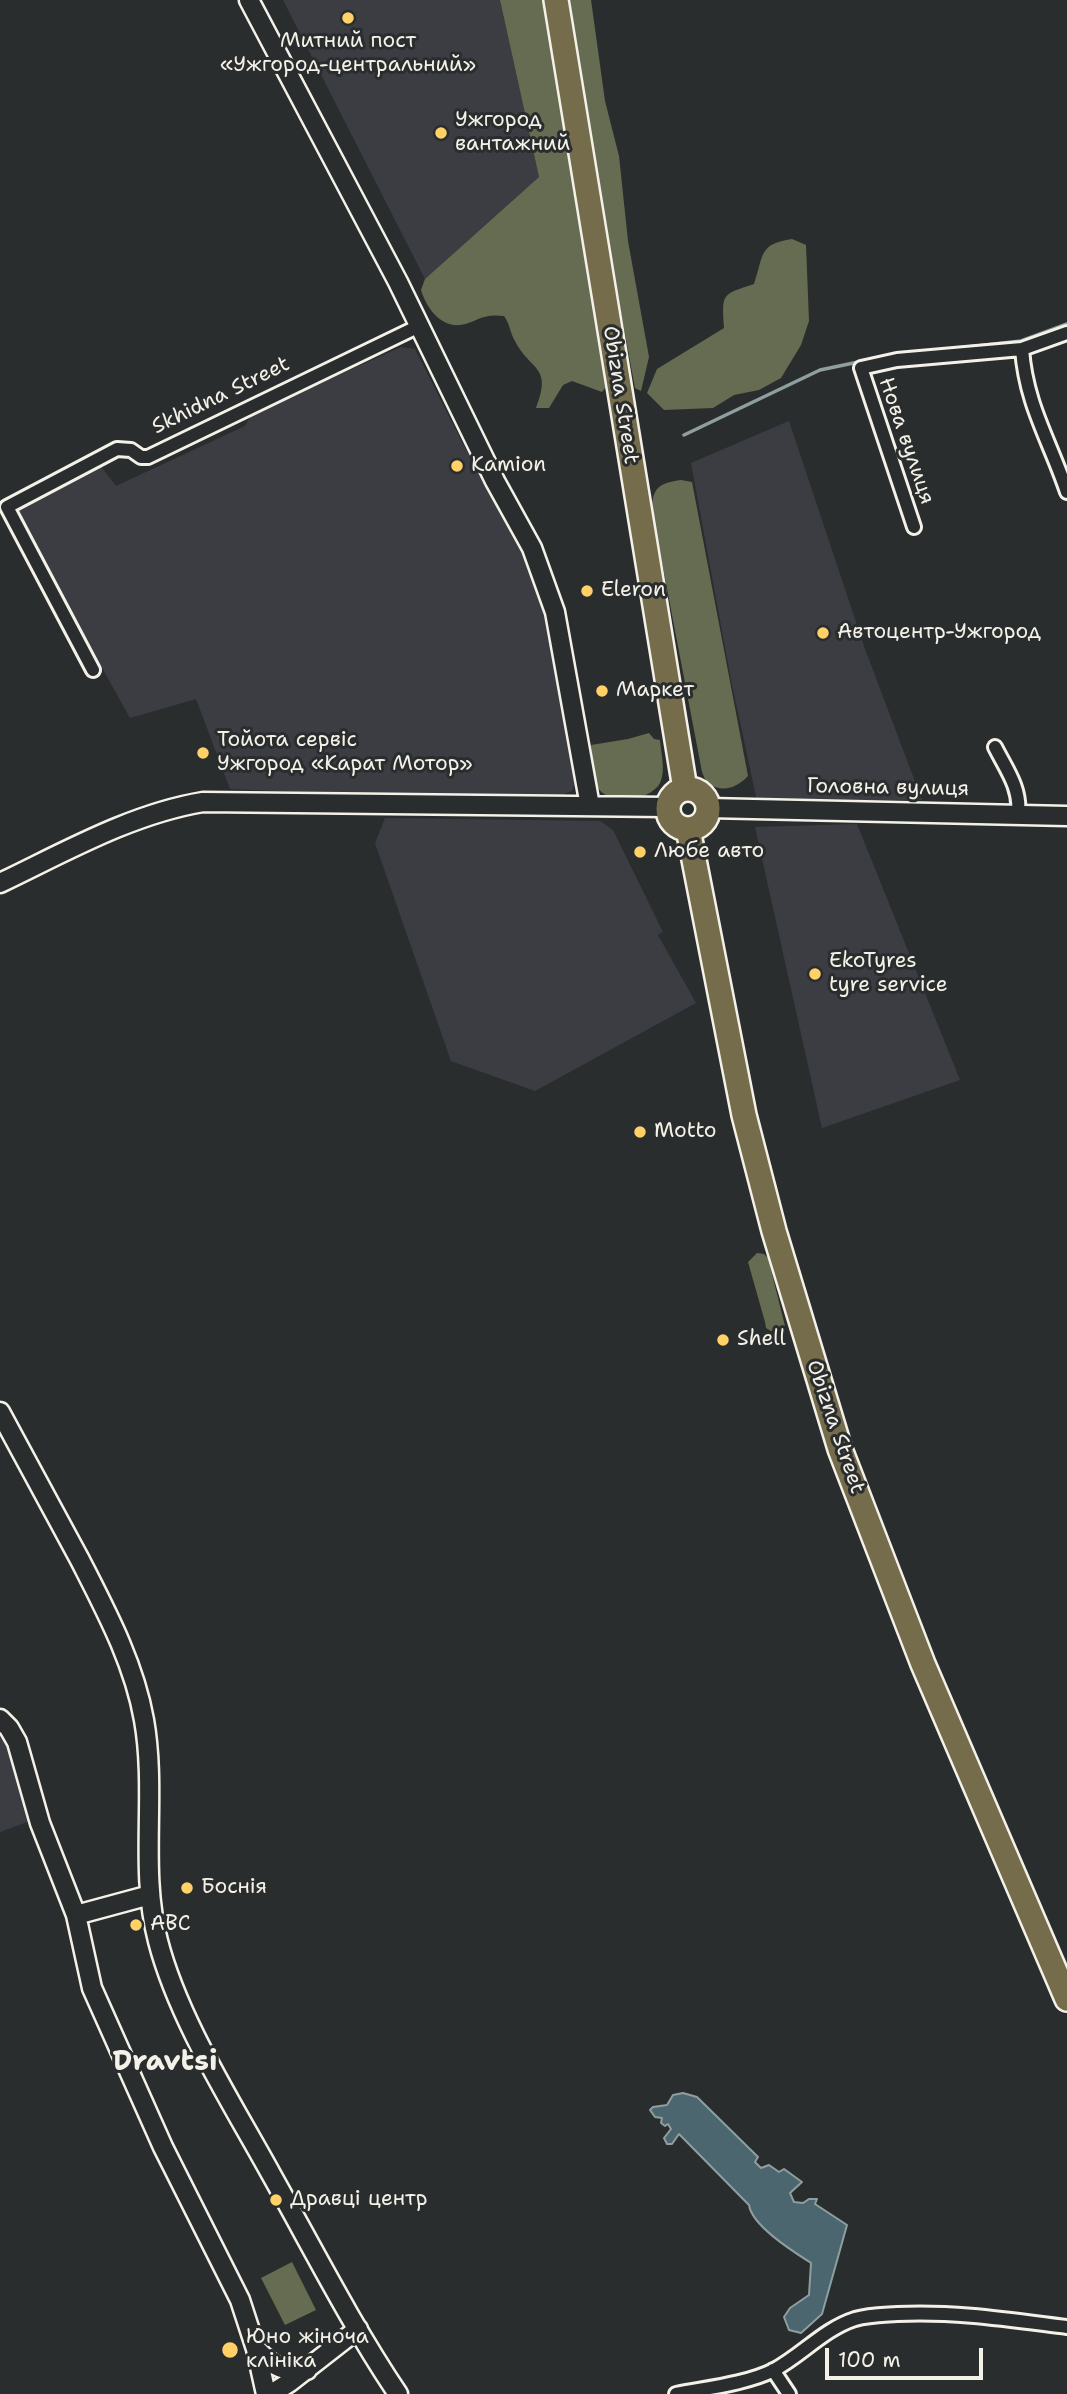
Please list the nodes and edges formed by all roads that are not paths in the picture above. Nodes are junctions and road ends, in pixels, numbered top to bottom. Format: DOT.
graph roads {
  1 [pos="249,0"];
  2 [pos="556,0"];
  3 [pos="419,326"];
  4 [pos="1067,333"];
  5 [pos="1022,349"];
  6 [pos="1067,492"];
  7 [pos="914,527"];
  8 [pos="93,670"];
  9 [pos="995,747"];
  10 [pos="685,789"];
  11 [pos="590,806"];
  12 [pos="667,807"];
  13 [pos="708,808"];
  14 [pos="1018,814"];
  15 [pos="1067,816"];
  16 [pos="688,829"];
  17 [pos="0,883"];
  18 [pos="0,1412"];
  19 [pos="0,1719"];
  20 [pos="150,1895"];
  21 [pos="76,1915"];
  22 [pos="1067,1999"];
  23 [pos="1067,2326"];
  24 [pos="358,2329"];
  25 [pos="257,2349"];
  26 [pos="307,2370"];
  27 [pos="773,2370"];
  28 [pos="266,2394"];
  29 [pos="271,2394"];
  30 [pos="398,2394"];
  31 [pos="676,2394"];
  32 [pos="789,2394"];
  1 -- 3 [label="street"];
  2 -- 10 [label="highway, Obizna Street"];
  3 -- 8 [label="street, Skhidna Street"];
  3 -- 11 [label="street"];
  4 -- 5 [label="street"];
  5 -- 6 [label="street"];
  5 -- 7 [label="street, Нова вулиця"];
  9 -- 14 [label="street"];
  10 -- 12 [label="highway"];
  10 -- 13 [label="highway"];
  11 -- 12 [label="street"];
  11 -- 17 [label="street"];
  12 -- 16 [label="highway"];
  13 -- 14 [label="street, Головна вулиця"];
  13 -- 16 [label="highway"];
  14 -- 15 [label="street, Головна вулиця"];
  16 -- 22 [label="highway, Obizna Street"];
  18 -- 20 [label="street"];
  19 -- 21 [label="street"];
  20 -- 21 [label="street"];
  20 -- 24 [label="street"];
  21 -- 25 [label="street"];
  23 -- 27 [label="street"];
  24 -- 26 [label="street"];
  24 -- 30 [label="street"];
  25 -- 26 [label="street"];
  25 -- 28 [label="street"];
  26 -- 29 [label="street"];
  27 -- 31 [label="street"];
  27 -- 32 [label="street"];
}
